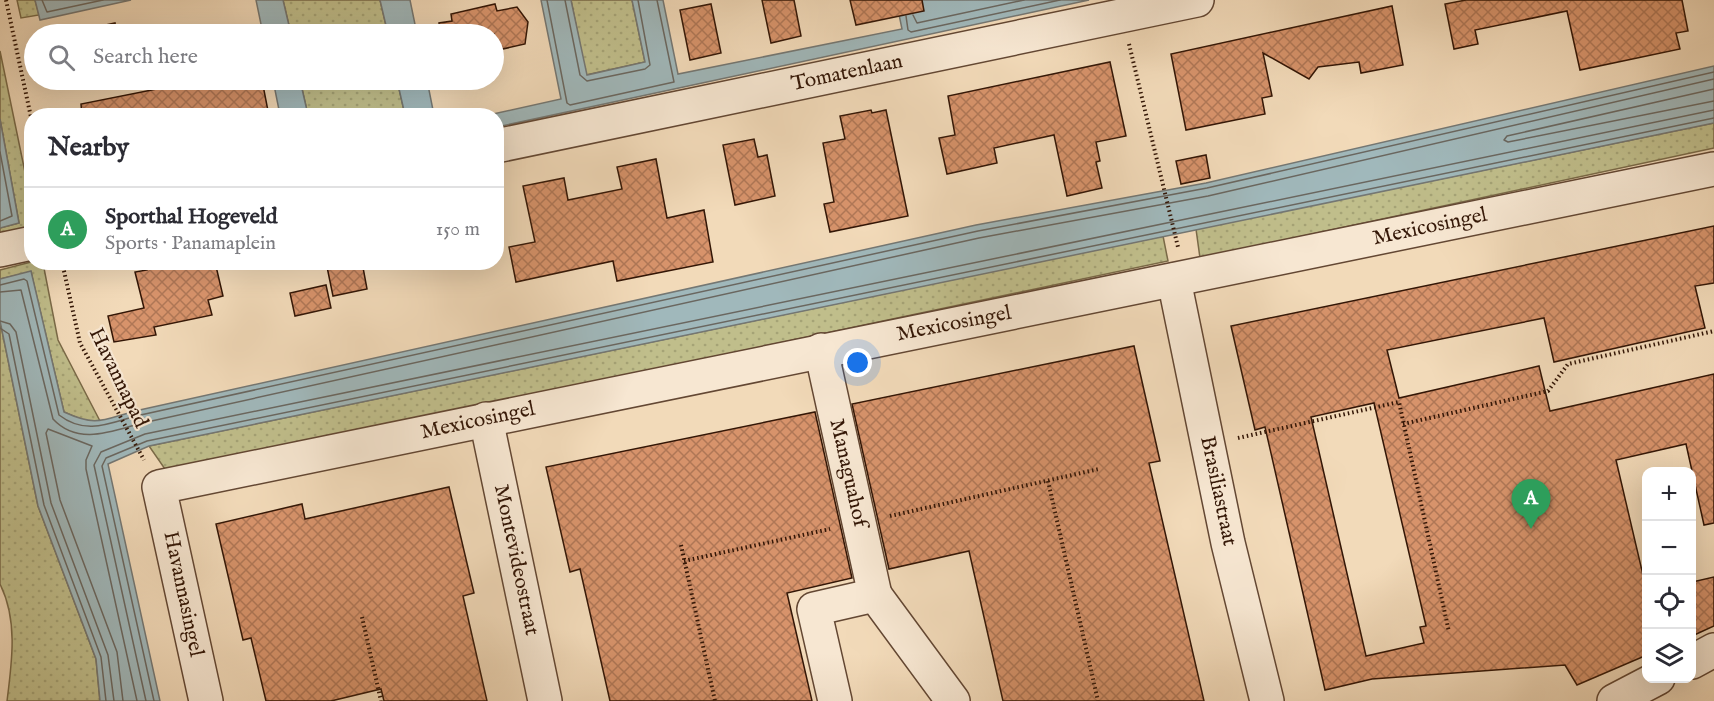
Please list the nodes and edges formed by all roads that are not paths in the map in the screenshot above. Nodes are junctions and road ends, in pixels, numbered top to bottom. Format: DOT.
graph roads {
  1 [pos="1197,0"];
  2 [pos="504,144"];
  3 [pos="1714,170"];
  4 [pos="24,245"];
  5 [pos="0,250"];
  6 [pos="1177,269"];
  7 [pos="821,350"];
  8 [pos="486,419"];
  9 [pos="154,477"];
  10 [pos="875,595"];
  11 [pos="1714,650"];
  12 [pos="1696,660"];
  13 [pos="1648,683"];
  14 [pos="206,701"];
  15 [pos="545,701"];
  16 [pos="835,701"];
  17 [pos="953,701"];
  18 [pos="1267,701"];
  19 [pos="1614,701"];
  1 -- 2 [label="street, Tomatenlaan"];
  3 -- 6 [label="street, Mexicosingel"];
  4 -- 5 [label="street"];
  6 -- 7 [label="street, Mexicosingel"];
  6 -- 18 [label="street, Brasiliastraat"];
  7 -- 8 [label="street, Mexicosingel"];
  7 -- 10 [label="street, Managuahof"];
  8 -- 9 [label="street, Mexicosingel"];
  8 -- 15 [label="street, Montevideostraat"];
  9 -- 14 [label="street, Havannasingel"];
  10 -- 16 [label="street"];
  10 -- 17 [label="street, Managuahof"];
  11 -- 12 [label="street"];
  13 -- 19 [label="street"];
}
